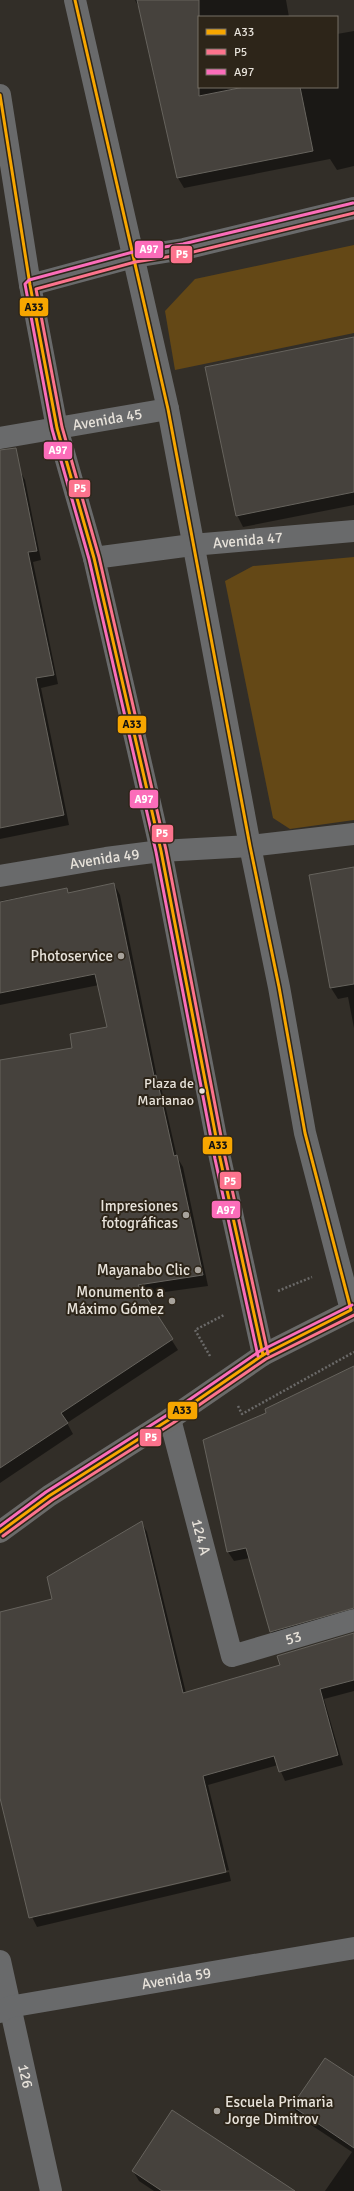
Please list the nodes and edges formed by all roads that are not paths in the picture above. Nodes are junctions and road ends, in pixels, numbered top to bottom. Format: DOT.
graph roads {
  1 [pos="75,0"];
  2 [pos="0,95"];
  3 [pos="354,208"];
  4 [pos="134,257"];
  5 [pos="30,285"];
  6 [pos="168,409"];
  7 [pos="57,428"];
  8 [pos="0,438"];
  9 [pos="354,531"];
  10 [pos="192,545"];
  11 [pos="94,558"];
  12 [pos="354,834"];
  13 [pos="250,846"];
  14 [pos="161,852"];
  15 [pos="0,876"];
  16 [pos="352,1310"];
  17 [pos="263,1355"];
  18 [pos="170,1419"];
  19 [pos="0,1532"];
  20 [pos="354,1620"];
  21 [pos="232,1656"];
  22 [pos="354,1948"];
  23 [pos="0,1961"];
  24 [pos="4,2010"];
  25 [pos="51,2191"];
  1 -- 4 [label="street"];
  2 -- 5 [label="street"];
  3 -- 4 [label="street"];
  4 -- 5 [label="street"];
  4 -- 6 [label="street"];
  5 -- 7 [label="street"];
  6 -- 7 [label="street, Avenida 45"];
  6 -- 10 [label="street"];
  7 -- 8 [label="street, Avenida 45"];
  7 -- 11 [label="street"];
  9 -- 10 [label="street, Avenida 47"];
  10 -- 11 [label="street, Avenida 47"];
  10 -- 13 [label="street"];
  11 -- 14 [label="street"];
  12 -- 13 [label="street, Avenida 49"];
  13 -- 14 [label="street, Avenida 49"];
  13 -- 16 [label="street"];
  14 -- 15 [label="street, Avenida 49"];
  14 -- 17 [label="street"];
  16 -- 17 [label="main road"];
  17 -- 18 [label="main road"];
  18 -- 19 [label="main road"];
  18 -- 21 [label="street, 124 A"];
  20 -- 21 [label="street, 53"];
  22 -- 24 [label="street, Avenida 59"];
  23 -- 24 [label="street, 126"];
  24 -- 25 [label="street, 126"];
}
